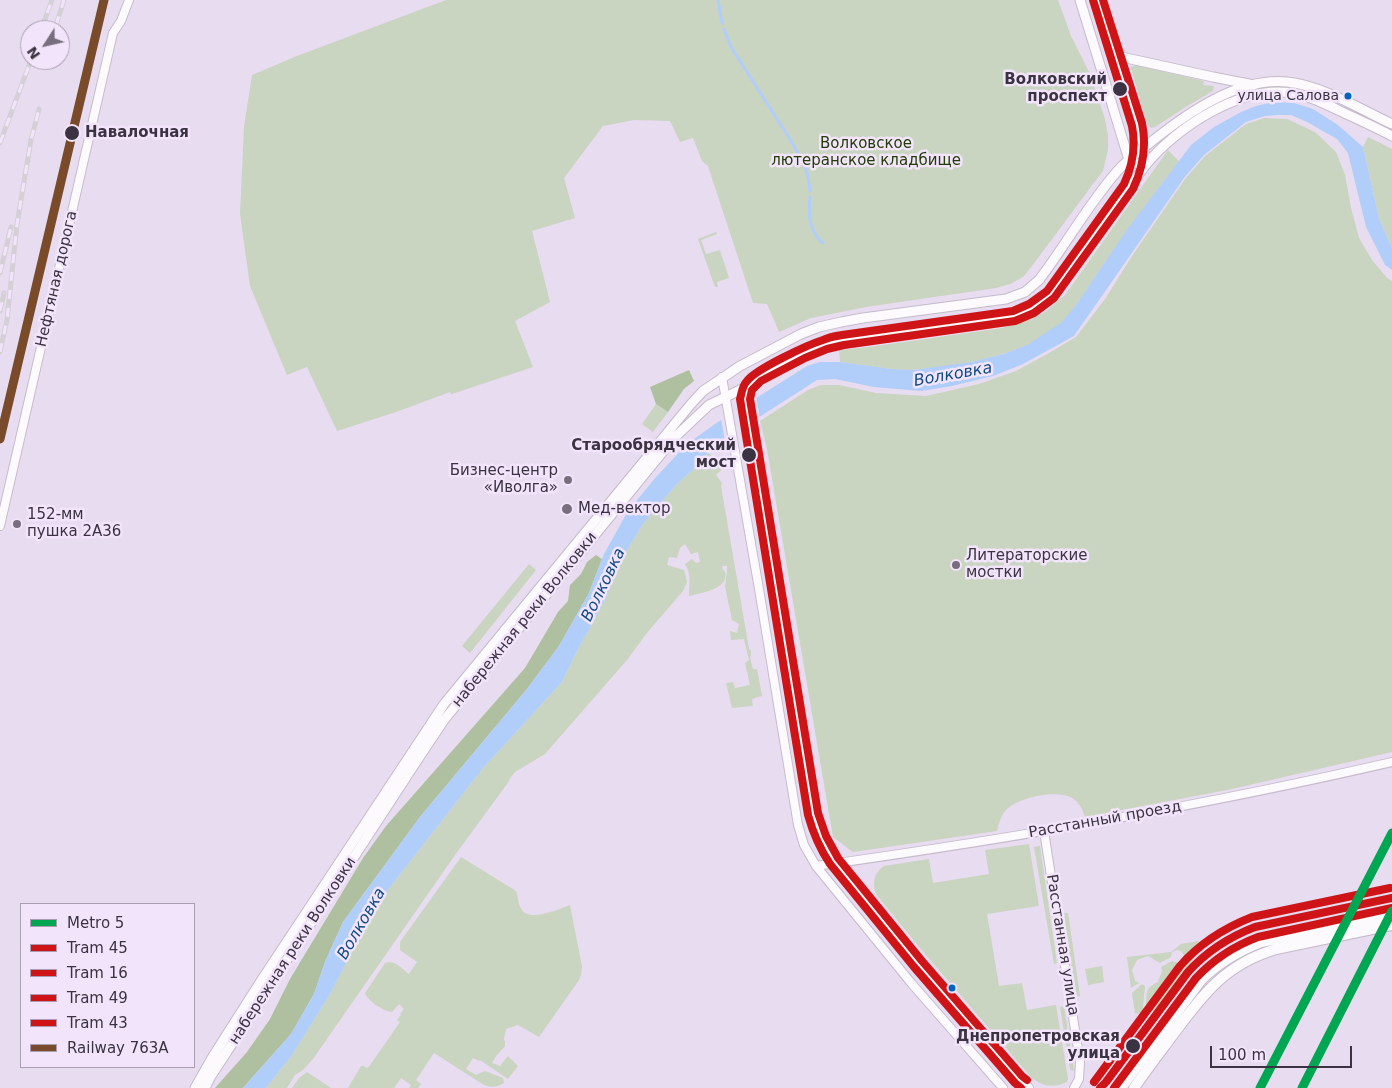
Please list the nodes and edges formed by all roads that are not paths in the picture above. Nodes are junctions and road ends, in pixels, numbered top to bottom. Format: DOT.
graph roads {
  1 [pos="129,0"];
  2 [pos="1080,0"];
  3 [pos="1100,0"];
  4 [pos="1117,56"];
  5 [pos="1255,85"];
  6 [pos="1392,124"];
  7 [pos="1392,136"];
  8 [pos="1144,147"];
  9 [pos="1129,160"];
  10 [pos="1144,167"];
  11 [pos="722,378"];
  12 [pos="744,388"];
  13 [pos="726,396"];
  14 [pos="0,526"];
  15 [pos="1392,762"];
  16 [pos="1044,831"];
  17 [pos="838,863"];
  18 [pos="816,866"];
  19 [pos="1392,915"];
  20 [pos="1392,925"];
  21 [pos="195,1088"];
  22 [pos="205,1088"];
  23 [pos="1003,1088"];
  24 [pos="1029,1088"];
  25 [pos="1074,1088"];
  26 [pos="1121,1088"];
  27 [pos="1134,1088"];
  1 -- 14 [label="street, Нефтяная дорога"];
  2 -- 9 [label="street"];
  3 -- 4 [label="street"];
  4 -- 5 [label="street"];
  4 -- 8 [label="street"];
  5 -- 6 [label="street"];
  5 -- 8 [label="street"];
  7 -- 10 [label="street"];
  8 -- 9 [label="street"];
  8 -- 10 [label="street"];
  9 -- 10 [label="street"];
  9 -- 11 [label="street, набережная реки Волковки"];
  10 -- 12 [label="street, набережная реки Волковки"];
  11 -- 13 [label="street"];
  11 -- 21 [label="street, набережная реки Волковки"];
  12 -- 13 [label="street, набережная реки Волковки"];
  12 -- 17 [label="street"];
  13 -- 18 [label="street"];
  13 -- 22 [label="street, набережная реки Волковки"];
  15 -- 16 [label="street, Расстанный проезд"];
  16 -- 17 [label="street, Расстанный проезд"];
  16 -- 25 [label="street, Расстанная улица"];
  17 -- 18 [label="street, Расстанный проезд"];
  17 -- 24 [label="street"];
  18 -- 23 [label="street"];
  19 -- 26 [label="main road"];
  20 -- 27 [label="main road"];
}
